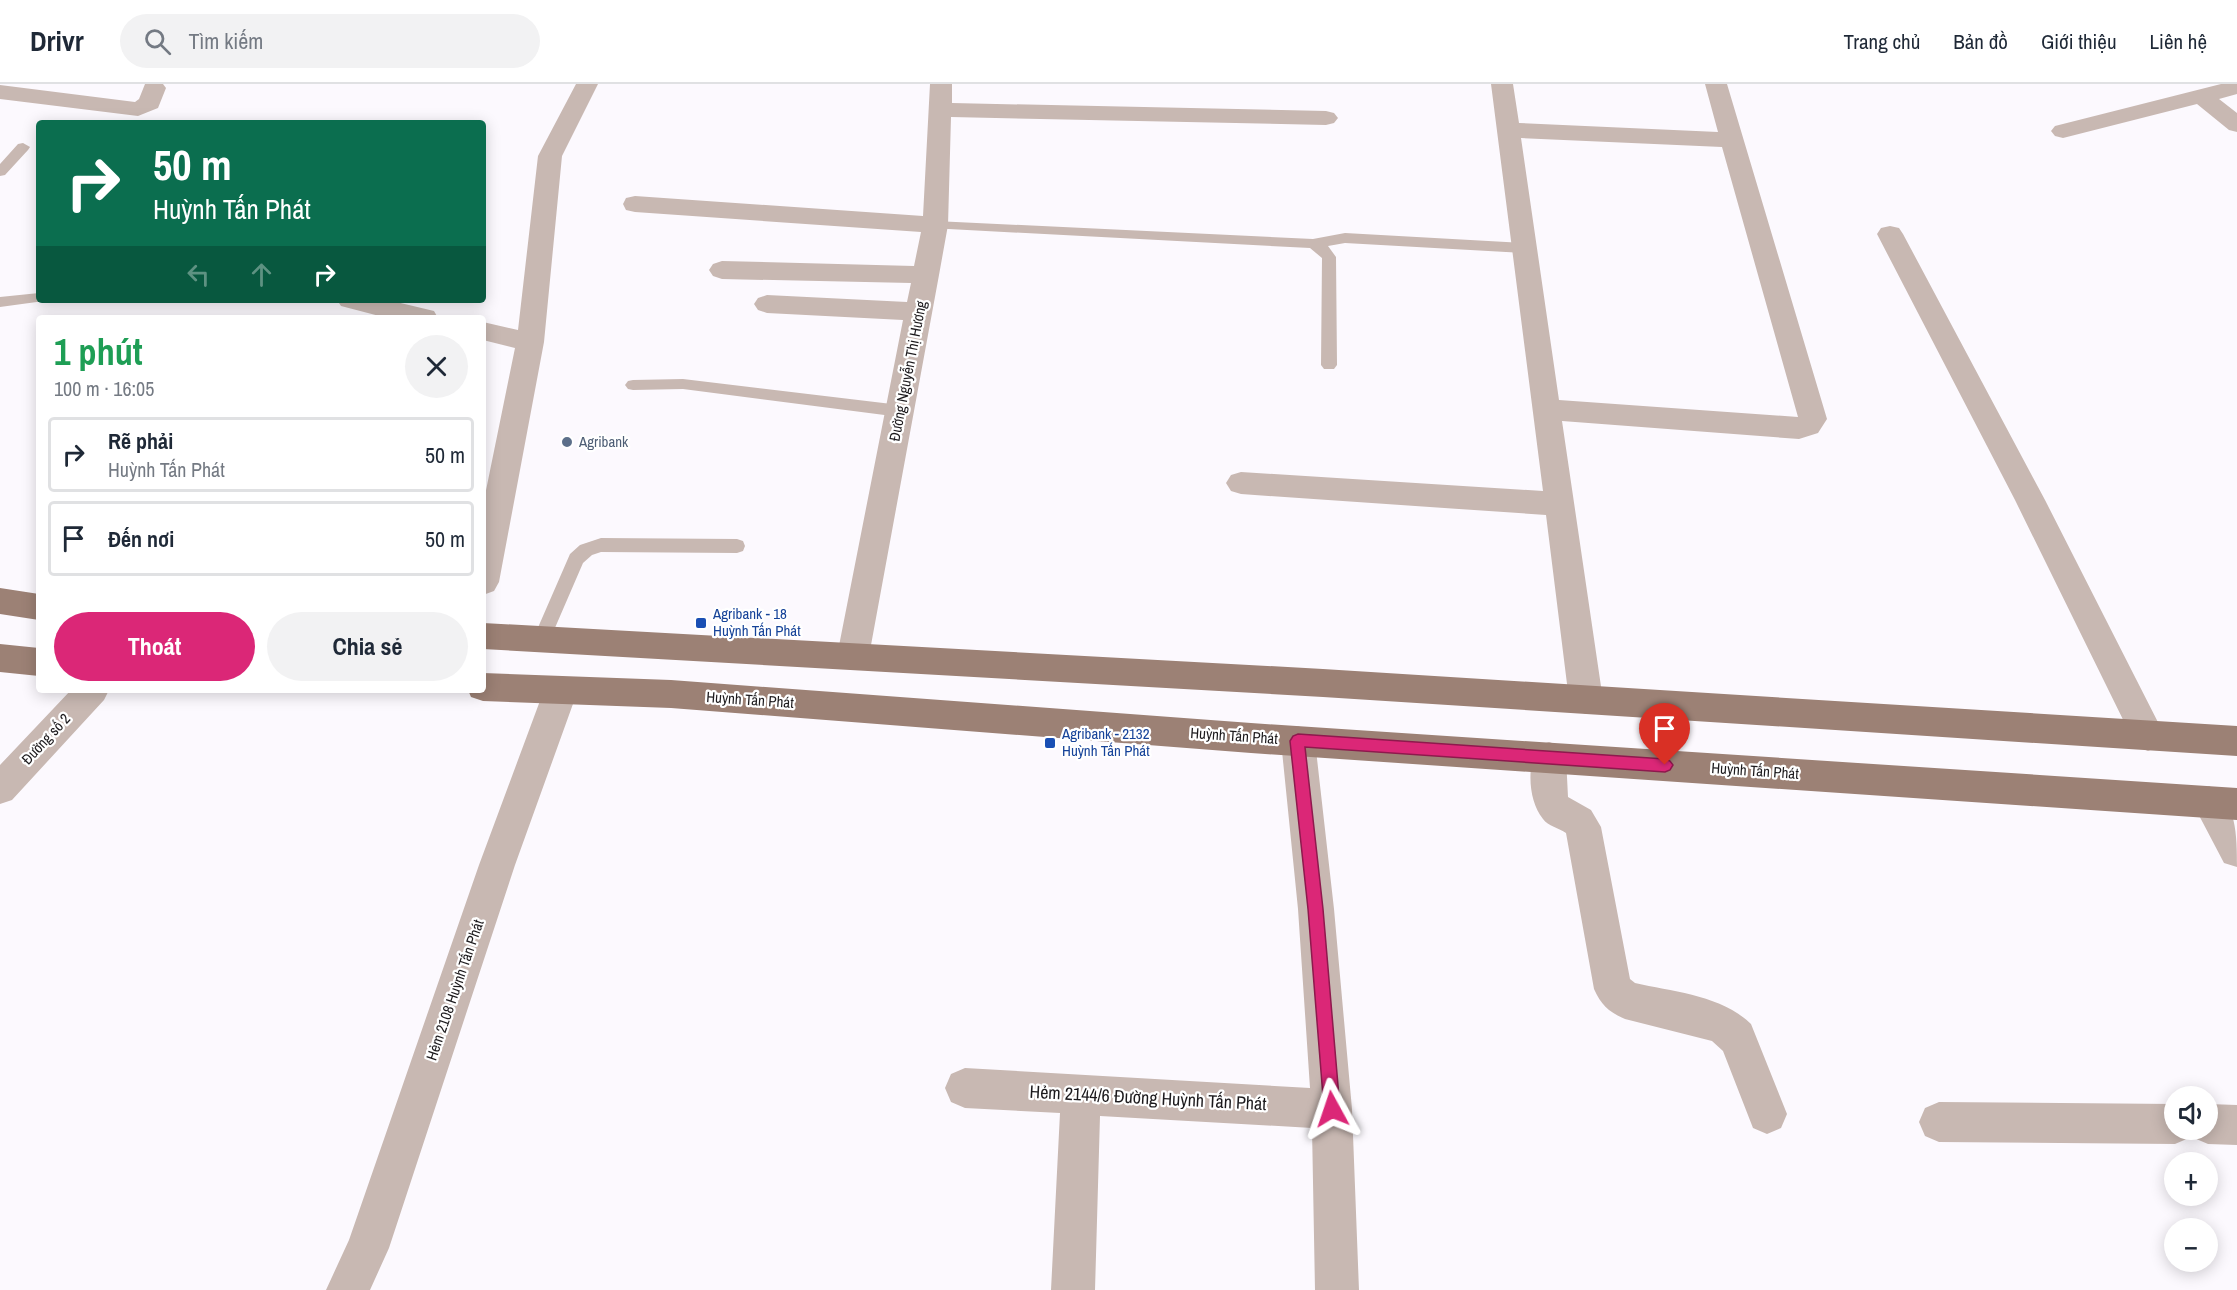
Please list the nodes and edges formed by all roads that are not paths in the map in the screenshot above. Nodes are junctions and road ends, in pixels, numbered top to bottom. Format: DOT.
graph roads {
  1 [pos="587,84"];
  2 [pos="1502,84"];
  3 [pos="1716,84"];
  4 [pos="2237,87"];
  5 [pos="154,88"];
  6 [pos="0,92"];
  7 [pos="2201,96"];
  8 [pos="940,97"];
  9 [pos="1326,118"];
  10 [pos="2237,125"];
  11 [pos="1508,130"];
  12 [pos="2063,131"];
  13 [pos="1732,140"];
  14 [pos="23,147"];
  15 [pos="0,172"];
  16 [pos="635,204"];
  17 [pos="935,225"];
  18 [pos="1890,234"];
  19 [pos="1313,244"];
  20 [pos="1524,248"];
  21 [pos="722,270"];
  22 [pos="926,275"];
  23 [pos="36,298"];
  24 [pos="0,302"];
  25 [pos="362,303"];
  26 [pos="767,304"];
  27 [pos="919,312"];
  28 [pos="412,315"];
  29 [pos="486,332"];
  30 [pos="530,342"];
  31 [pos="1329,365"];
  32 [pos="633,385"];
  33 [pos="1545,409"];
  34 [pos="900,411"];
  35 [pos="1241,483"];
  36 [pos="1558,504"];
  37 [pos="737,546"];
  38 [pos="486,567"];
  39 [pos="0,601"];
  40 [pos="36,607"];
  41 [pos="486,636"];
  42 [pos="542,639"];
  43 [pos="853,656"];
  44 [pos="0,658"];
  45 [pos="36,662"];
  46 [pos="486,687"];
  47 [pos="561,690"];
  48 [pos="89,693"];
  49 [pos="1586,700"];
  50 [pos="839,707"];
  51 [pos="2148,736"];
  52 [pos="1298,741"];
  53 [pos="2237,741"];
  54 [pos="1549,758"];
  55 [pos="0,789"];
  56 [pos="2223,803"];
  57 [pos="2237,850"];
  58 [pos="965,1088"];
  59 [pos="1081,1094"];
  60 [pos="1332,1109"];
  61 [pos="1767,1114"];
  62 [pos="1939,1122"];
  63 [pos="2164,1124"];
  64 [pos="2218,1125"];
  65 [pos="2237,1125"];
  66 [pos="348,1290"];
  67 [pos="1073,1290"];
  68 [pos="1337,1290"];
  1 -- 30 [label="street"];
  2 -- 11 [label="street"];
  3 -- 13 [label="street"];
  4 -- 7 [label="street"];
  5 -- 6 [label="street"];
  7 -- 10 [label="street"];
  7 -- 12 [label="street"];
  8 -- 9 [label="street"];
  8 -- 17 [label="street, Đường Nguyễn Thị Hương"];
  11 -- 13 [label="street"];
  11 -- 20 [label="street"];
  13 -- 33 [label="street"];
  14 -- 15 [label="lane"];
  16 -- 17 [label="street"];
  17 -- 19 [label="lane"];
  17 -- 22 [label="street, Đường Nguyễn Thị Hương"];
  18 -- 51 [label="street"];
  19 -- 20 [label="lane"];
  19 -- 31 [label="lane"];
  20 -- 33 [label="street"];
  21 -- 22 [label="street"];
  22 -- 27 [label="street, Đường Nguyễn Thị Hương"];
  23 -- 24 [label="lane"];
  25 -- 28 [label="street"];
  26 -- 27 [label="street"];
  27 -- 34 [label="street, Đường Nguyễn Thị Hương"];
  29 -- 30 [label="street"];
  30 -- 38 [label="street"];
  32 -- 34 [label="lane"];
  33 -- 36 [label="street"];
  34 -- 43 [label="street, Đường Nguyễn Thị Hương"];
  35 -- 36 [label="street"];
  36 -- 49 [label="street"];
  37 -- 42 [label="lane"];
  39 -- 40 [label="main road"];
  41 -- 42 [label="main road"];
  42 -- 43 [label="main road"];
  43 -- 49 [label="main road"];
  43 -- 50 [label="main road"];
  44 -- 45 [label="main road"];
  46 -- 47 [label="main road, Huỳnh Tấn Phát"];
  47 -- 50 [label="main road, Huỳnh Tấn Phát"];
  47 -- 66 [label="street, Hẻm 2108 Huỳnh Tấn Phát"];
  48 -- 55 [label="street, Đường số 2"];
  49 -- 51 [label="main road"];
  50 -- 52 [label="main road, Huỳnh Tấn Phát"];
  51 -- 53 [label="main road"];
  52 -- 54 [label="main road, Huỳnh Tấn Phát"];
  52 -- 60 [label="street"];
  54 -- 56 [label="main road, Huỳnh Tấn Phát"];
  54 -- 61 [label="street"];
  56 -- 57 [label="street"];
  58 -- 59 [label="street, Hẻm 2144/6 Đường Huỳnh Tấn Phát"];
  59 -- 60 [label="street, Hẻm 2144/6 Đường Huỳnh Tấn Phát"];
  59 -- 67 [label="street"];
  60 -- 68 [label="street"];
  62 -- 63 [label="street"];
  64 -- 65 [label="street"];
}
